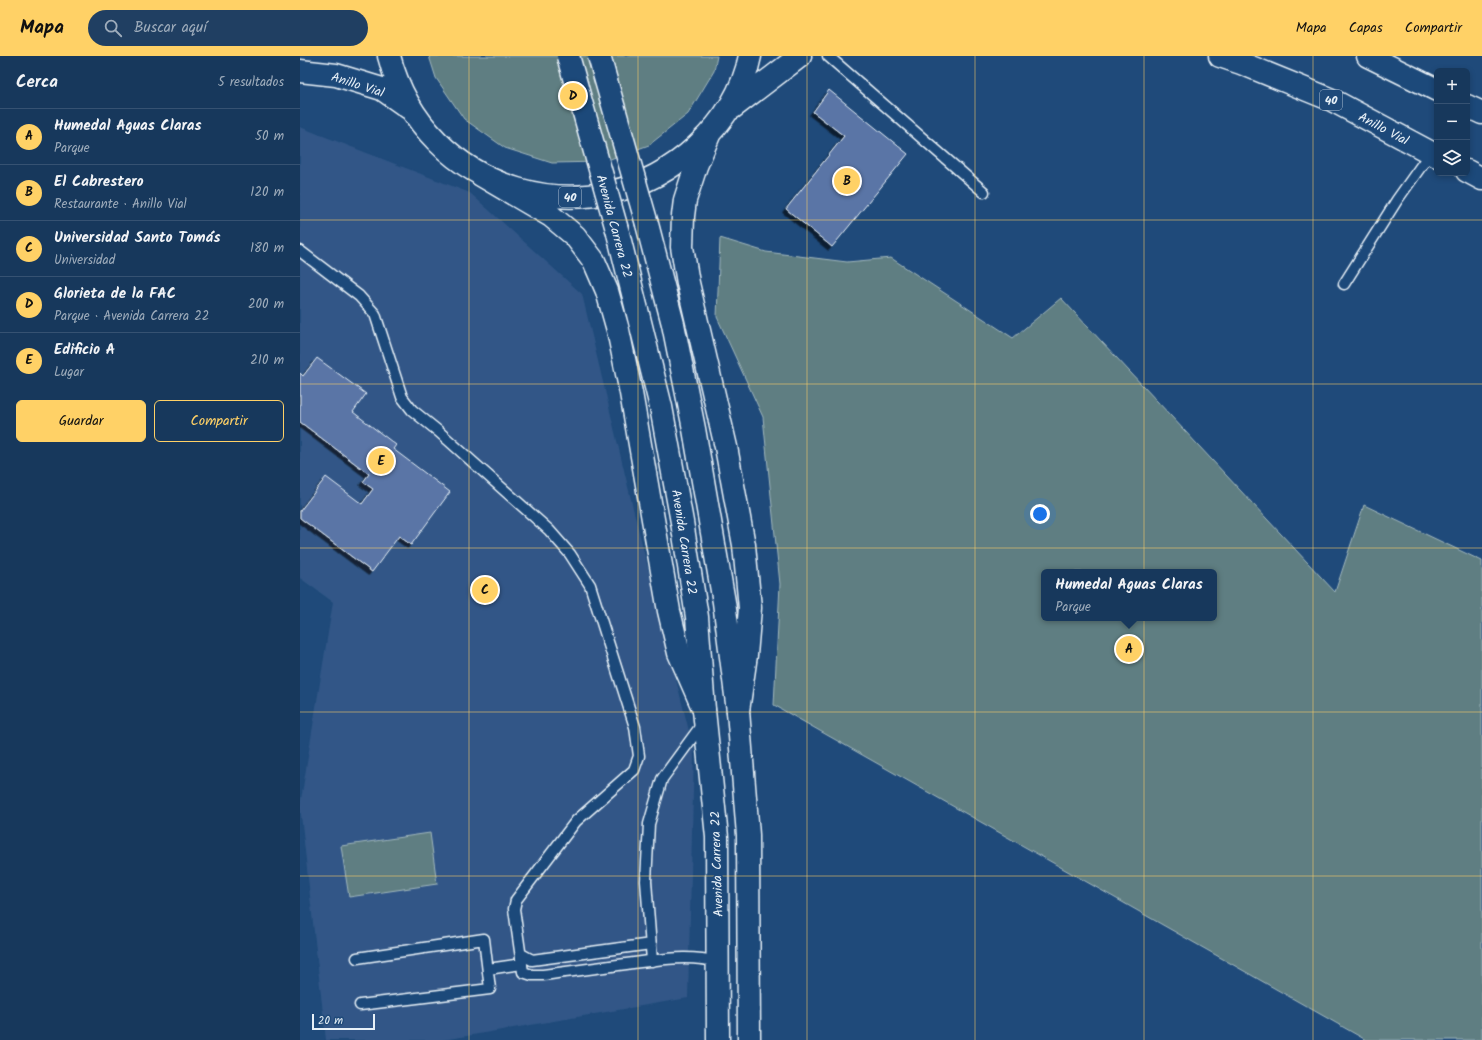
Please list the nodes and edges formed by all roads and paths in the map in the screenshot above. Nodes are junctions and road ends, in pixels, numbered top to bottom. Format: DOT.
graph roads {
  1 [pos="389,56"];
  2 [pos="568,56"];
  3 [pos="599,56"];
  4 [pos="750,56"];
  5 [pos="800,56"];
  6 [pos="828,56"];
  7 [pos="1220,56"];
  8 [pos="1368,56"];
  9 [pos="300,71"];
  10 [pos="1434,89"];
  11 [pos="1470,107"];
  12 [pos="411,109"];
  13 [pos="727,112"];
  14 [pos="1482,113"];
  15 [pos="709,135"];
  16 [pos="1434,154"];
  17 [pos="1470,173"];
  18 [pos="481,175"];
  19 [pos="1482,179"];
  20 [pos="984,192"];
  21 [pos="300,251"];
  22 [pos="1344,284"];
  23 [pos="738,712"];
  24 [pos="705,715"];
  25 [pos="651,944"];
  26 [pos="357,958"];
  27 [pos="652,961"];
  28 [pos="717,962"];
  29 [pos="522,964"];
  30 [pos="488,969"];
  31 [pos="360,1005"];
  32 [pos="718,1040"];
  33 [pos="749,1040"];
  1 -- 12 [label="main road, 40"];
  2 -- 24 [label="main road, Avenida Carrera 22, bridge"];
  3 -- 23 [label="main road, bridge"];
  4 -- 13 [label="main road, 40"];
  5 -- 13 [label="main road, 40"];
  6 -- 20 [label="lane"];
  7 -- 16 [label="main road, Anillo Vial / 40"];
  8 -- 10 [label="main road"];
  9 -- 12 [label="main road, Anillo Vial"];
  11 -- 14 [label="main road"];
  12 -- 18 [label="main road, 40"];
  13 -- 15 [label="main road, 40"];
  15 -- 18 [label="main road, 40"];
  15 -- 23 [label="main road"];
  16 -- 22 [label="lane"];
  17 -- 19 [label="main road"];
  18 -- 24 [label="main road"];
  21 -- 29 [label="lane"];
  23 -- 33 [label="main road"];
  24 -- 25 [label="lane"];
  24 -- 28 [label="main road, Avenida Carrera 22"];
  25 -- 27 [label="lane"];
  25 -- 29 [label="lane"];
  26 -- 30 [label="lane"];
  27 -- 28 [label="lane"];
  27 -- 29 [label="lane"];
  28 -- 32 [label="main road, Avenida Carrera 22"];
  29 -- 30 [label="lane"];
  30 -- 31 [label="lane"];
}
